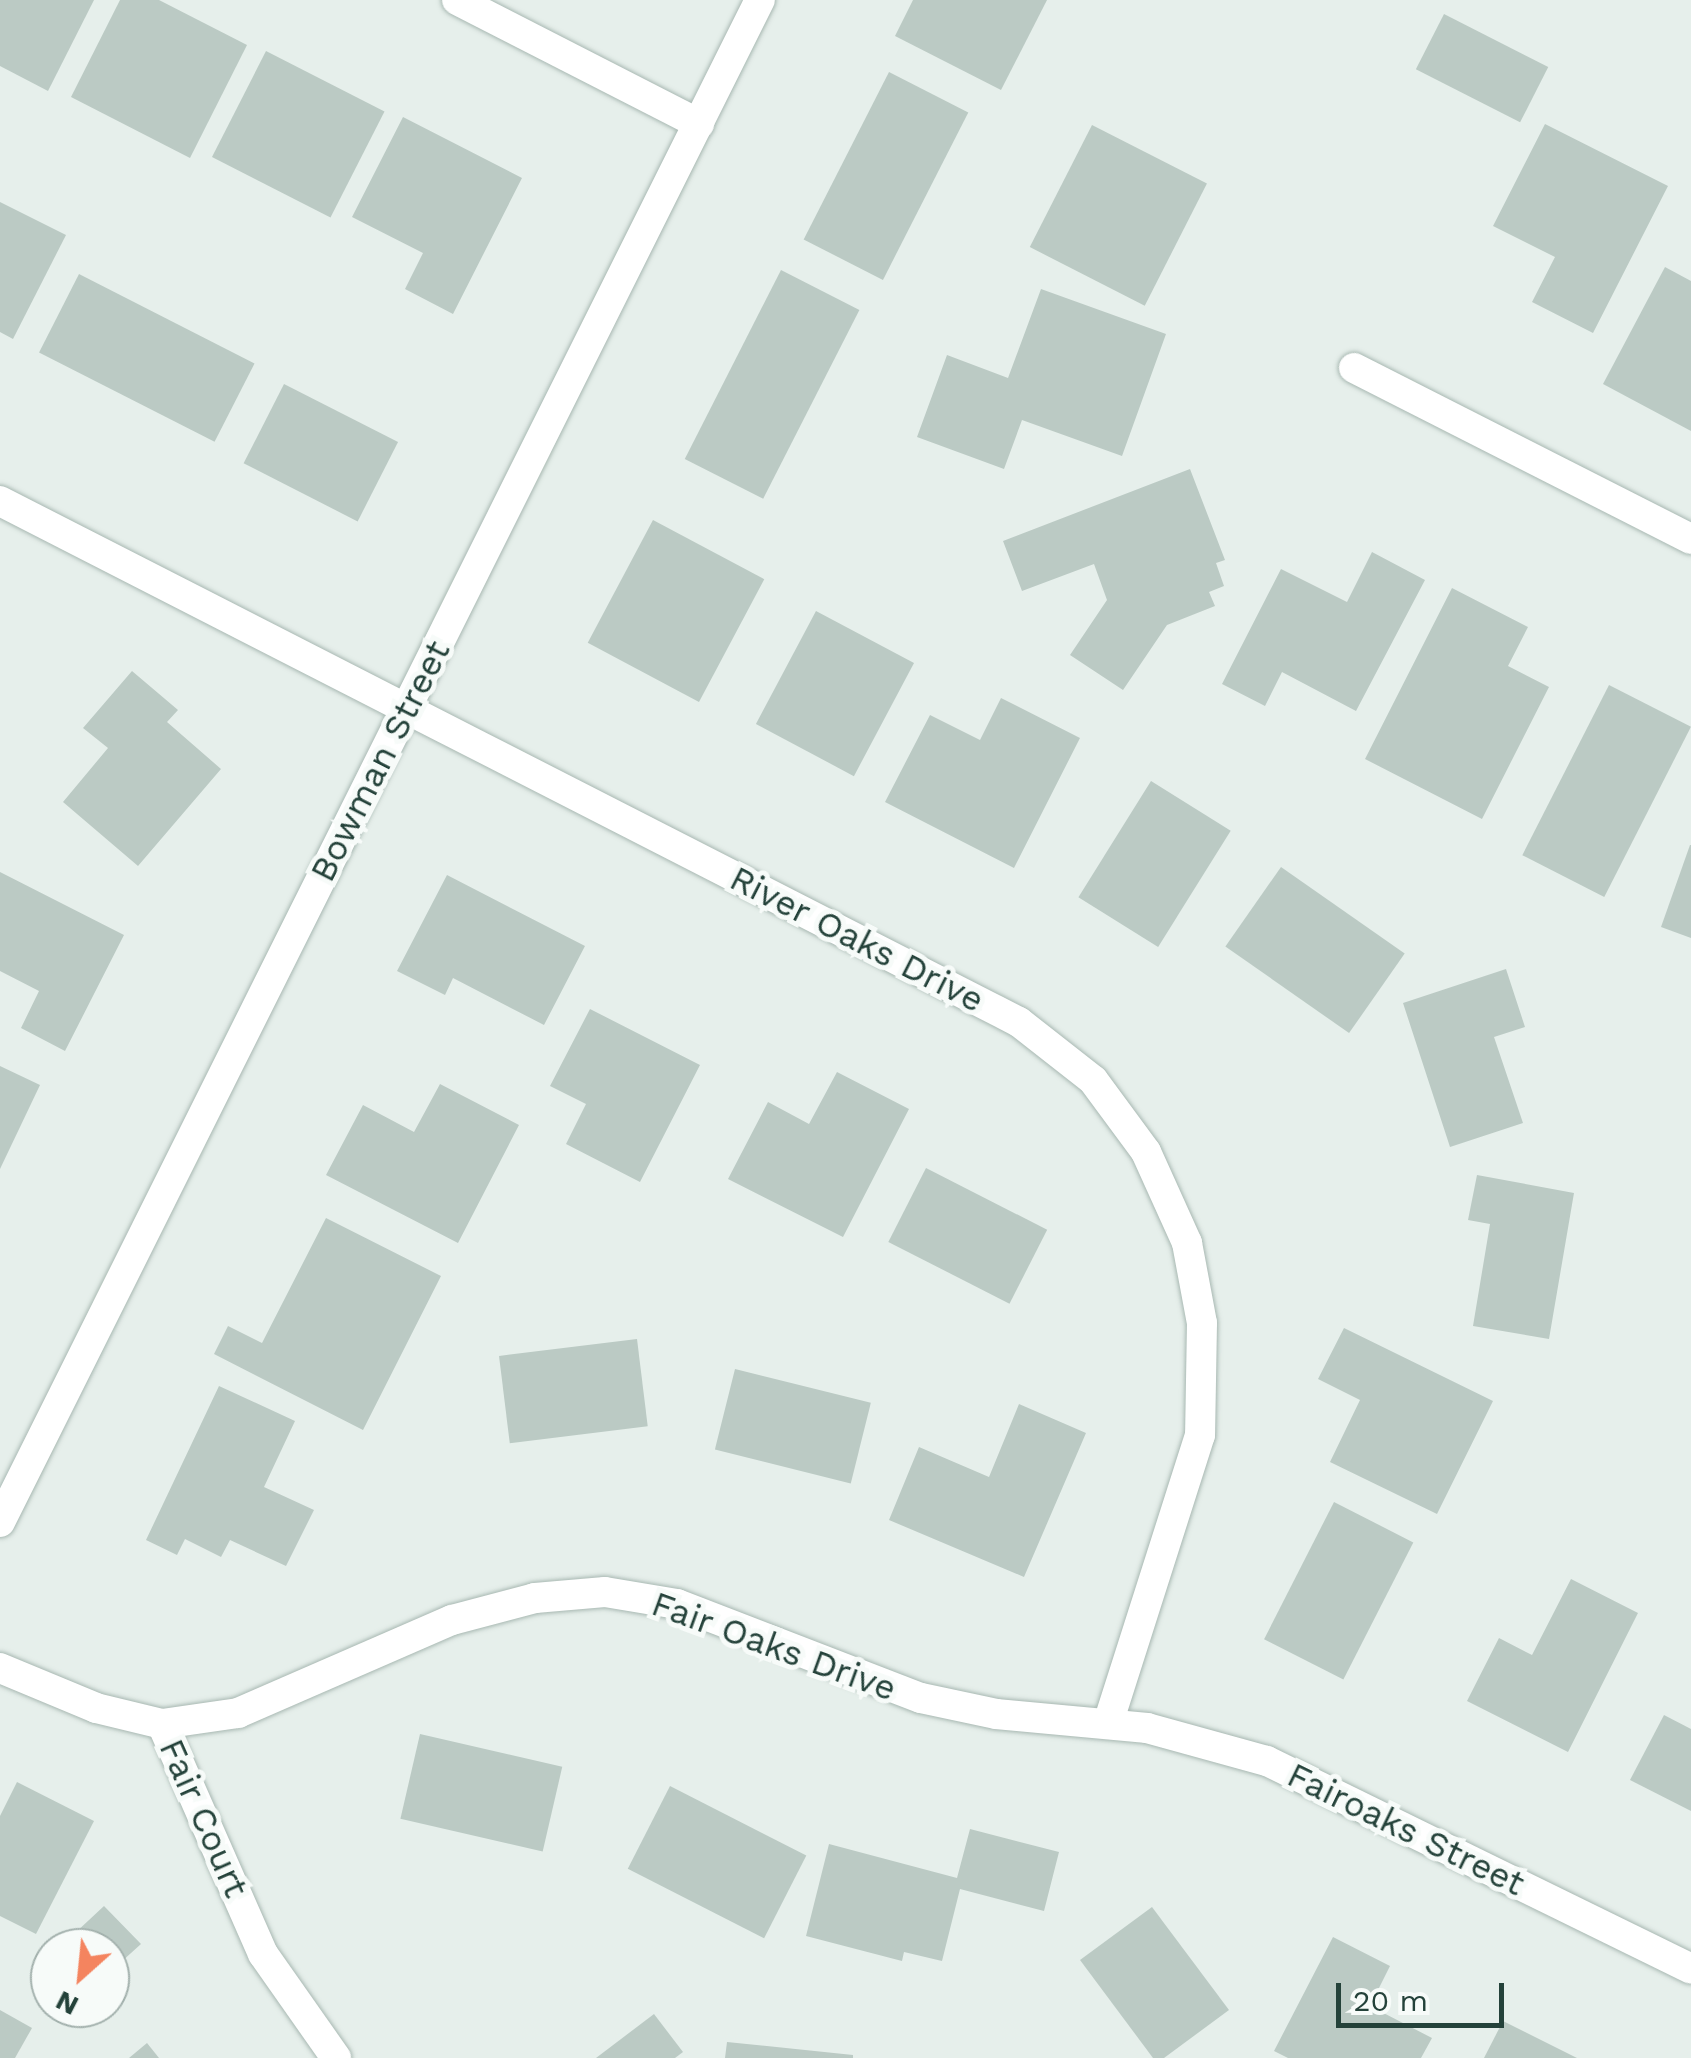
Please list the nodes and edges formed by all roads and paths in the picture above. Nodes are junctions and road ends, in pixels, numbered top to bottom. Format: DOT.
graph roads {
  1 [pos="457,0"];
  2 [pos="760,0"];
  3 [pos="699,124"];
  4 [pos="1354,368"];
  5 [pos="0,501"];
  6 [pos="1691,539"];
  7 [pos="406,708"];
  8 [pos="0,1522"];
  9 [pos="0,1668"];
  10 [pos="162,1724"];
  11 [pos="1108,1724"];
  12 [pos="1691,1969"];
  13 [pos="336,2058"];
  1 -- 3 [label="street"];
  2 -- 3 [label="street, Bowman Street"];
  3 -- 7 [label="street, Bowman Street"];
  4 -- 6 [label="street"];
  5 -- 7 [label="street, River Oaks Drive"];
  7 -- 8 [label="street, Bowman Street"];
  7 -- 11 [label="street, River Oaks Drive"];
  9 -- 10 [label="street, Fair Court"];
  10 -- 11 [label="street, Fair Oaks Drive"];
  10 -- 13 [label="street, Fair Court"];
  11 -- 12 [label="street, Fairoaks Street"];
}
